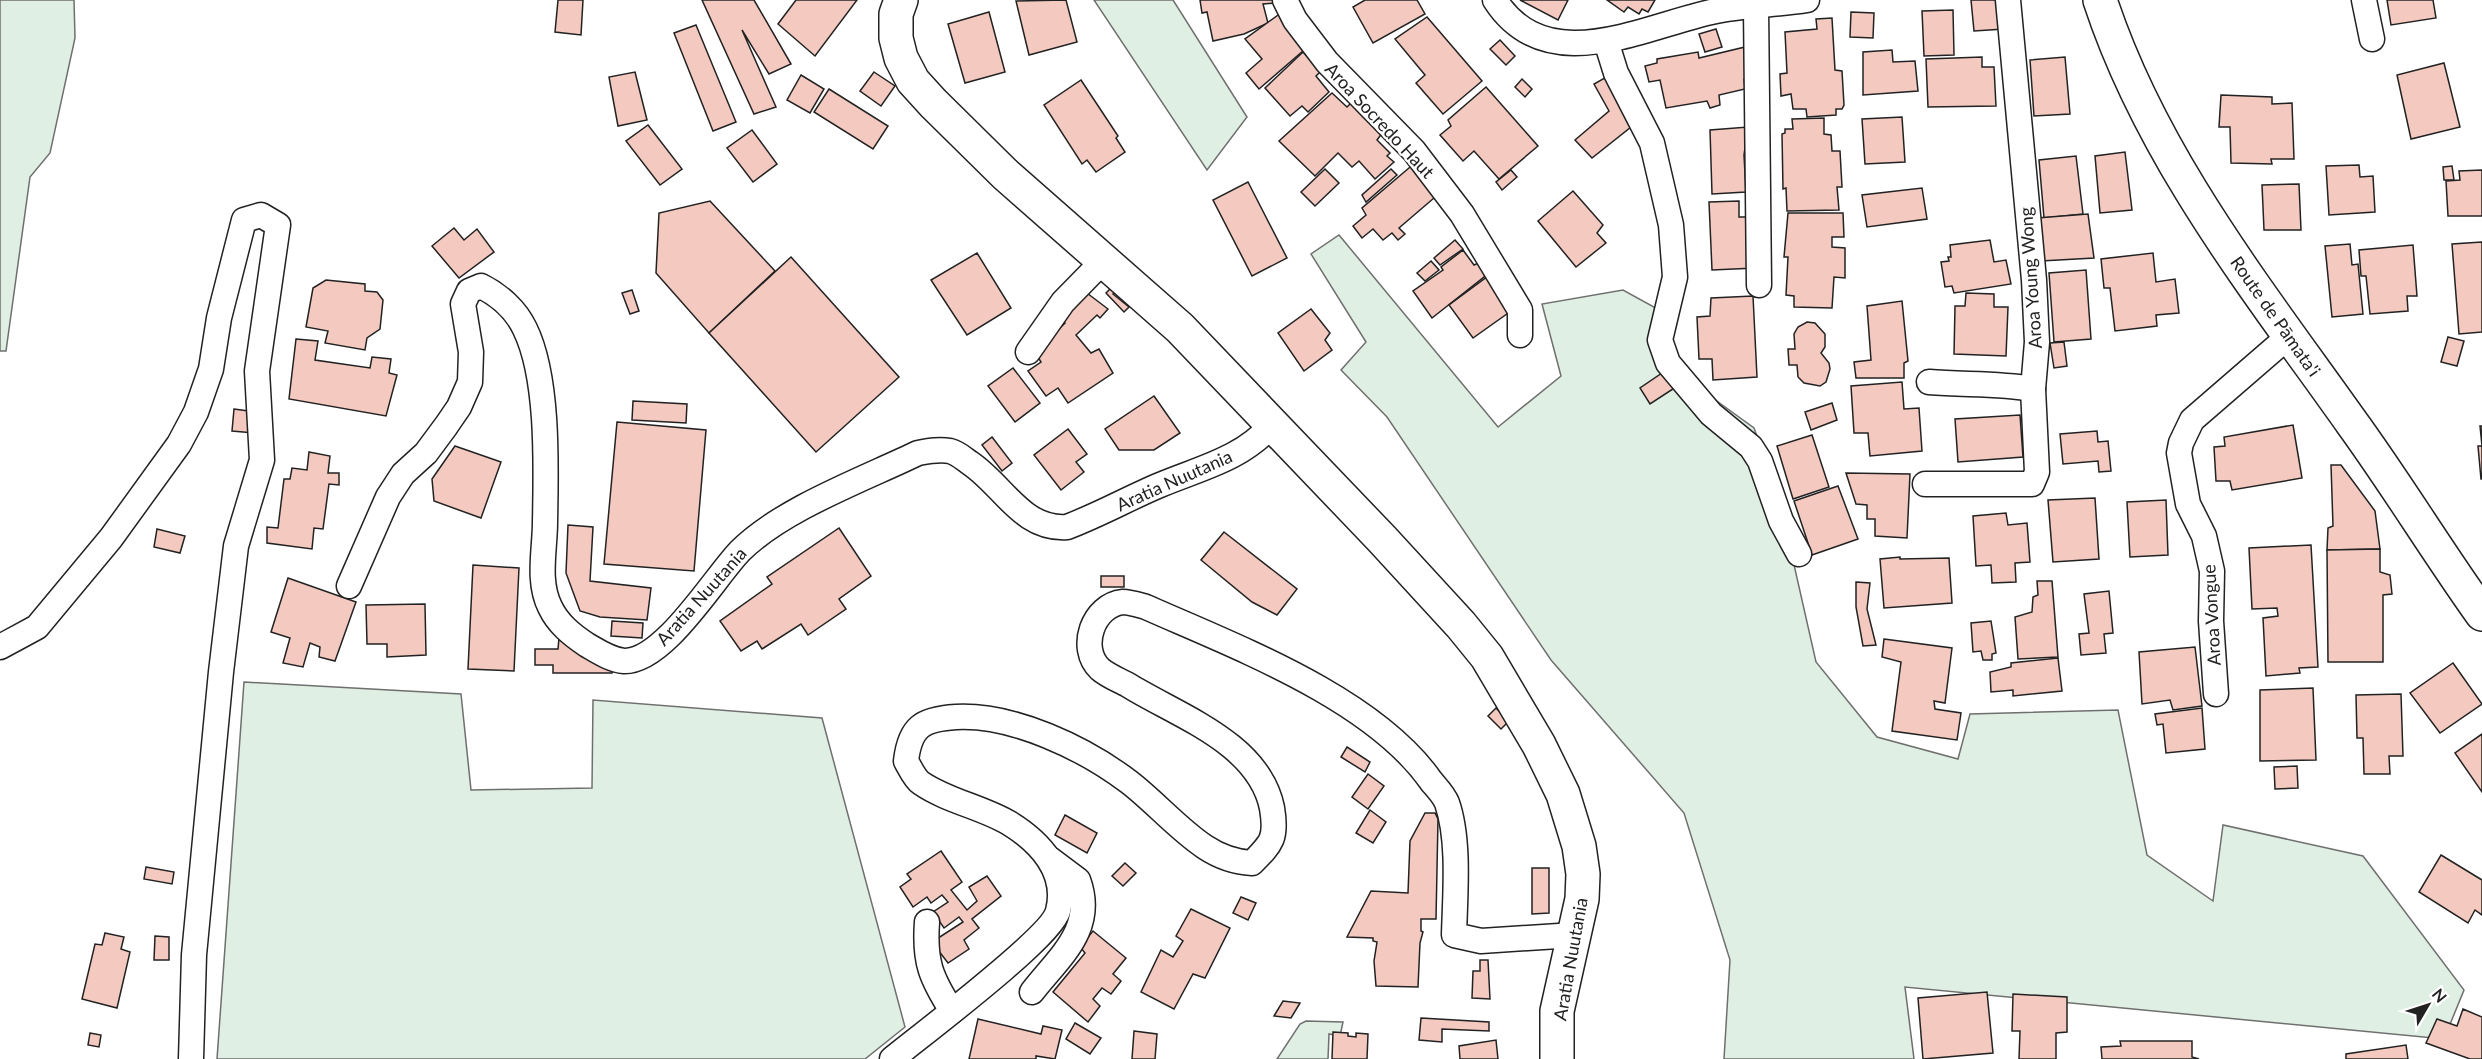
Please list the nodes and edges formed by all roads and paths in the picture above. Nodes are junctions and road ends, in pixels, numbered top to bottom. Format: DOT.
graph roads {
  1 [pos="901,0"];
  2 [pos="1285,0"];
  3 [pos="1495,0"];
  4 [pos="1807,0"];
  5 [pos="2008,0"];
  6 [pos="2100,0"];
  7 [pos="2364,0"];
  8 [pos="1714,6"];
  9 [pos="1756,7"];
  10 [pos="2372,39"];
  11 [pos="1606,41"];
  12 [pos="1104,260"];
  13 [pos="1759,285"];
  14 [pos="1520,334"];
  15 [pos="2289,336"];
  16 [pos="1028,352"];
  17 [pos="1929,382"];
  18 [pos="2033,390"];
  19 [pos="1273,424"];
  20 [pos="1925,484"];
  21 [pos="1799,554"];
  22 [pos="349,586"];
  23 [pos="2482,614"];
  24 [pos="0,647"];
  25 [pos="2216,694"];
  26 [pos="1050,859"];
  27 [pos="927,922"];
  28 [pos="1574,935"];
  29 [pos="1032,992"];
  30 [pos="952,1011"];
  31 [pos="191,1059"];
  32 [pos="892,1059"];
  33 [pos="1557,1059"];
  1 -- 12 [label="street, Aratia Nuutania"];
  2 -- 14 [label="street, Aroa Socredo Haut"];
  3 -- 11 [label="street"];
  4 -- 9 [label="street"];
  5 -- 18 [label="street, Aroa Young Wong"];
  6 -- 15 [label="street, Route de Pāmata'i"];
  7 -- 10 [label="street"];
  8 -- 9 [label="street"];
  8 -- 11 [label="street"];
  9 -- 13 [label="street"];
  11 -- 21 [label="street"];
  12 -- 16 [label="street"];
  12 -- 19 [label="street, Aratia Nuutania"];
  15 -- 23 [label="street, Route de Pāmata'i"];
  15 -- 25 [label="street, Aroa Vongue"];
  17 -- 18 [label="street"];
  18 -- 20 [label="street, Aroa Young Wong"];
  19 -- 22 [label="street, Aratia Nuutania"];
  19 -- 28 [label="street, Aratia Nuutania"];
  24 -- 31 [label="street"];
  26 -- 28 [label="street"];
  26 -- 29 [label="street"];
  26 -- 30 [label="street"];
  27 -- 30 [label="street"];
  28 -- 33 [label="street, Aratia Nuutania"];
  30 -- 32 [label="street"];
}
